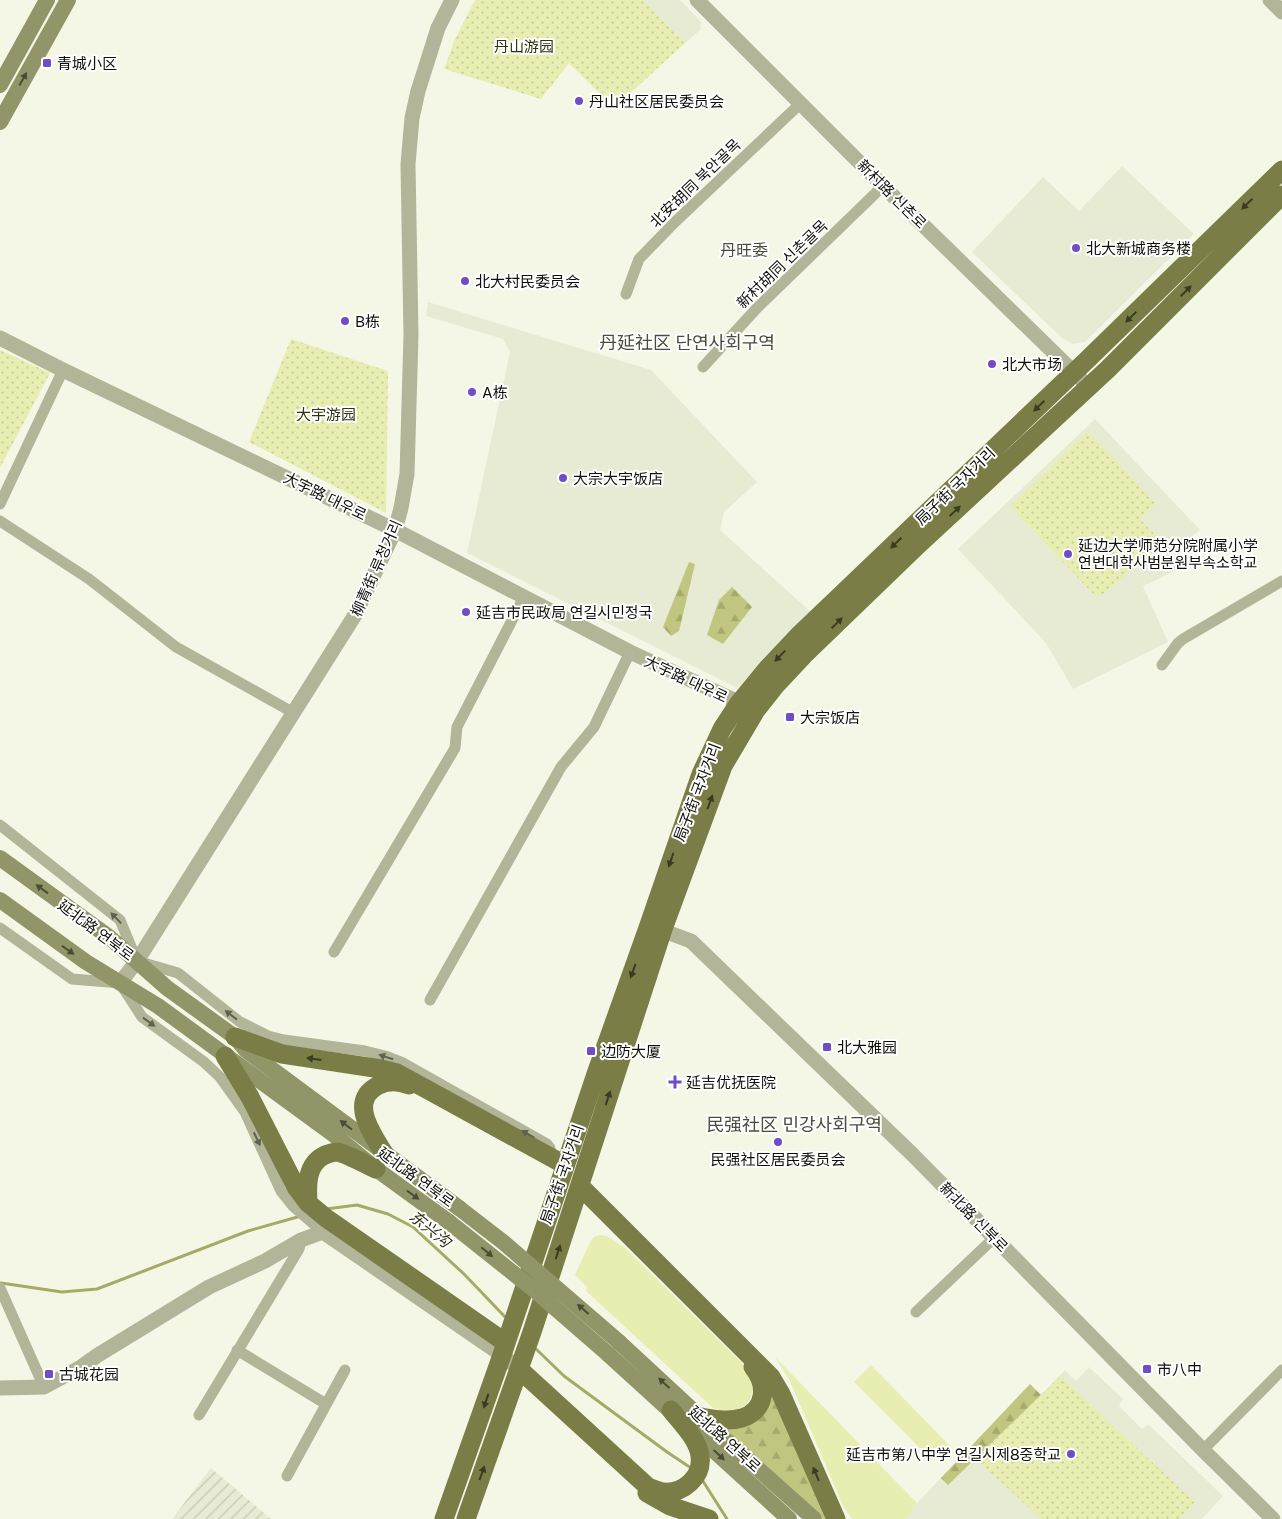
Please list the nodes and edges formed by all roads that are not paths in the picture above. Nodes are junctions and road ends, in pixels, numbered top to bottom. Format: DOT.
graph roads {
  1 [pos="47,0"];
  2 [pos="68,0"];
  3 [pos="452,0"];
  4 [pos="697,0"];
  5 [pos="1270,0"];
  6 [pos="1282,12"];
  7 [pos="0,85"];
  8 [pos="801,103"];
  9 [pos="0,122"];
  10 [pos="1282,170"];
  11 [pos="883,186"];
  12 [pos="1282,195"];
  13 [pos="626,294"];
  14 [pos="0,338"];
  15 [pos="703,366"];
  16 [pos="63,370"];
  17 [pos="1074,372"];
  18 [pos="1088,386"];
  19 [pos="0,504"];
  20 [pos="0,521"];
  21 [pos="395,530"];
  22 [pos="1282,581"];
  23 [pos="524,597"];
  24 [pos="630,652"];
  25 [pos="1162,665"];
  26 [pos="748,706"];
  27 [pos="294,713"];
  28 [pos="0,825"];
  29 [pos="0,858"];
  30 [pos="0,900"];
  31 [pos="656,927"];
  32 [pos="0,928"];
  33 [pos="334,952"];
  34 [pos="137,961"];
  35 [pos="120,983"];
  36 [pos="430,1000"];
  37 [pos="234,1037"];
  38 [pos="225,1056"];
  39 [pos="381,1162"];
  40 [pos="564,1168"];
  41 [pos="579,1188"];
  42 [pos="301,1204"];
  43 [pos="320,1224"];
  44 [pos="994,1238"];
  45 [pos="302,1240"];
  46 [pos="1,1289"];
  47 [pos="916,1312"];
  48 [pos="505,1346"];
  49 [pos="614,1348"];
  50 [pos="237,1350"];
  51 [pos="521,1363"];
  52 [pos="345,1370"];
  53 [pos="1282,1370"];
  54 [pos="44,1387"];
  55 [pos="0,1388"];
  56 [pos="326,1404"];
  57 [pos="671,1410"];
  58 [pos="199,1416"];
  59 [pos="700,1417"];
  60 [pos="1203,1450"];
  61 [pos="287,1476"];
  62 [pos="444,1519"];
  63 [pos="466,1519"];
  64 [pos="709,1519"];
  65 [pos="789,1519"];
  66 [pos="814,1519"];
  67 [pos="836,1519"];
  68 [pos="1273,1519"];
  1 -- 7 [label="main road"];
  9 -- 2 [label="main road, one-way"];
  3 -- 21 [label="street, 柳青街 류청거리"];
  4 -- 8 [label="street, 新村路 신촌로"];
  5 -- 6 [label="street"];
  8 -- 11 [label="street, 新村路 신촌로"];
  8 -- 13 [label="street, 北安胡同 북안골목"];
  10 -- 17 [label="main road, 局子街 국자거리, one-way"];
  11 -- 15 [label="street, 新村胡同 신촌골목"];
  11 -- 17 [label="street, 新村路 신촌로"];
  18 -- 12 [label="main road, 局子街 국자거리, one-way"];
  14 -- 16 [label="street, 大宇路 대우로"];
  16 -- 19 [label="street"];
  16 -- 21 [label="street, 大宇路 대우로"];
  17 -- 18 [label="street, 新村路 신촌로"];
  17 -- 26 [label="main road, 局子街 국자거리, one-way"];
  26 -- 18 [label="main road, 局子街 국자거리, one-way"];
  20 -- 27 [label="street"];
  21 -- 23 [label="street, 大宇路 대우로"];
  21 -- 27 [label="street, 柳青街 류청거리"];
  22 -- 25 [label="street"];
  23 -- 24 [label="street, 大宇路 대우로"];
  23 -- 33 [label="street"];
  24 -- 26 [label="street, 大宇路 대우로"];
  24 -- 36 [label="street"];
  26 -- 31 [label="main road, 局子街 국자거리"];
  27 -- 34 [label="street, 柳青街 류청거리"];
  34 -- 28 [label="street, one-way"];
  34 -- 29 [label="main road, 延北路 연북로, one-way"];
  30 -- 35 [label="main road, 延北路 연북로, one-way"];
  31 -- 40 [label="main road, 局子街 국자거리, one-way"];
  41 -- 31 [label="main road, 局子街 국자거리, one-way"];
  31 -- 44 [label="street, 新北路 신북로"];
  32 -- 35 [label="street"];
  34 -- 35 [label="street, 柳青街 류청거리"];
  34 -- 37 [label="main road, 延北路 연북로"];
  40 -- 34 [label="street, one-way"];
  35 -- 38 [label="main road, 延北路 연북로"];
  35 -- 42 [label="street, one-way"];
  39 -- 37 [label="main road, 延北路 연북로, one-way"];
  40 -- 37 [label="main road, one-way"];
  38 -- 39 [label="main road, 延北路 연북로"];
  38 -- 42 [label="main road"];
  39 -- 40 [label="main road"];
  39 -- 42 [label="main road"];
  39 -- 49 [label="main road, 延北路 연북로, one-way, bridge"];
  49 -- 39 [label="main road, 延北路 연북로, one-way, bridge"];
  40 -- 48 [label="main road, 局子街 국자거리"];
  51 -- 41 [label="main road, 局子街 국자거리, one-way"];
  41 -- 59 [label="main road"];
  67 -- 41 [label="main road, one-way"];
  42 -- 43 [label="main road"];
  43 -- 45 [label="street"];
  43 -- 48 [label="main road"];
  44 -- 47 [label="street"];
  44 -- 60 [label="street, 新北路 신북로"];
  45 -- 50 [label="street"];
  45 -- 54 [label="street"];
  46 -- 54 [label="street"];
  48 -- 51 [label="street"];
  48 -- 62 [label="main road, 局子街 국자거리, one-way"];
  49 -- 57 [label="main road, 延北路 연북로"];
  59 -- 49 [label="main road, 延北路 연북로, one-way"];
  50 -- 56 [label="street"];
  50 -- 58 [label="street"];
  51 -- 57 [label="main road"];
  63 -- 51 [label="main road, 局子街 국자거리, one-way"];
  51 -- 64 [label="main road"];
  52 -- 56 [label="street"];
  53 -- 60 [label="street"];
  54 -- 55 [label="street"];
  56 -- 61 [label="street"];
  57 -- 65 [label="main road, 延北路 연북로, one-way"];
  59 -- 66 [label="main road, 延北路 연북로"];
  60 -- 68 [label="street, 新北路 신북로"];
}
